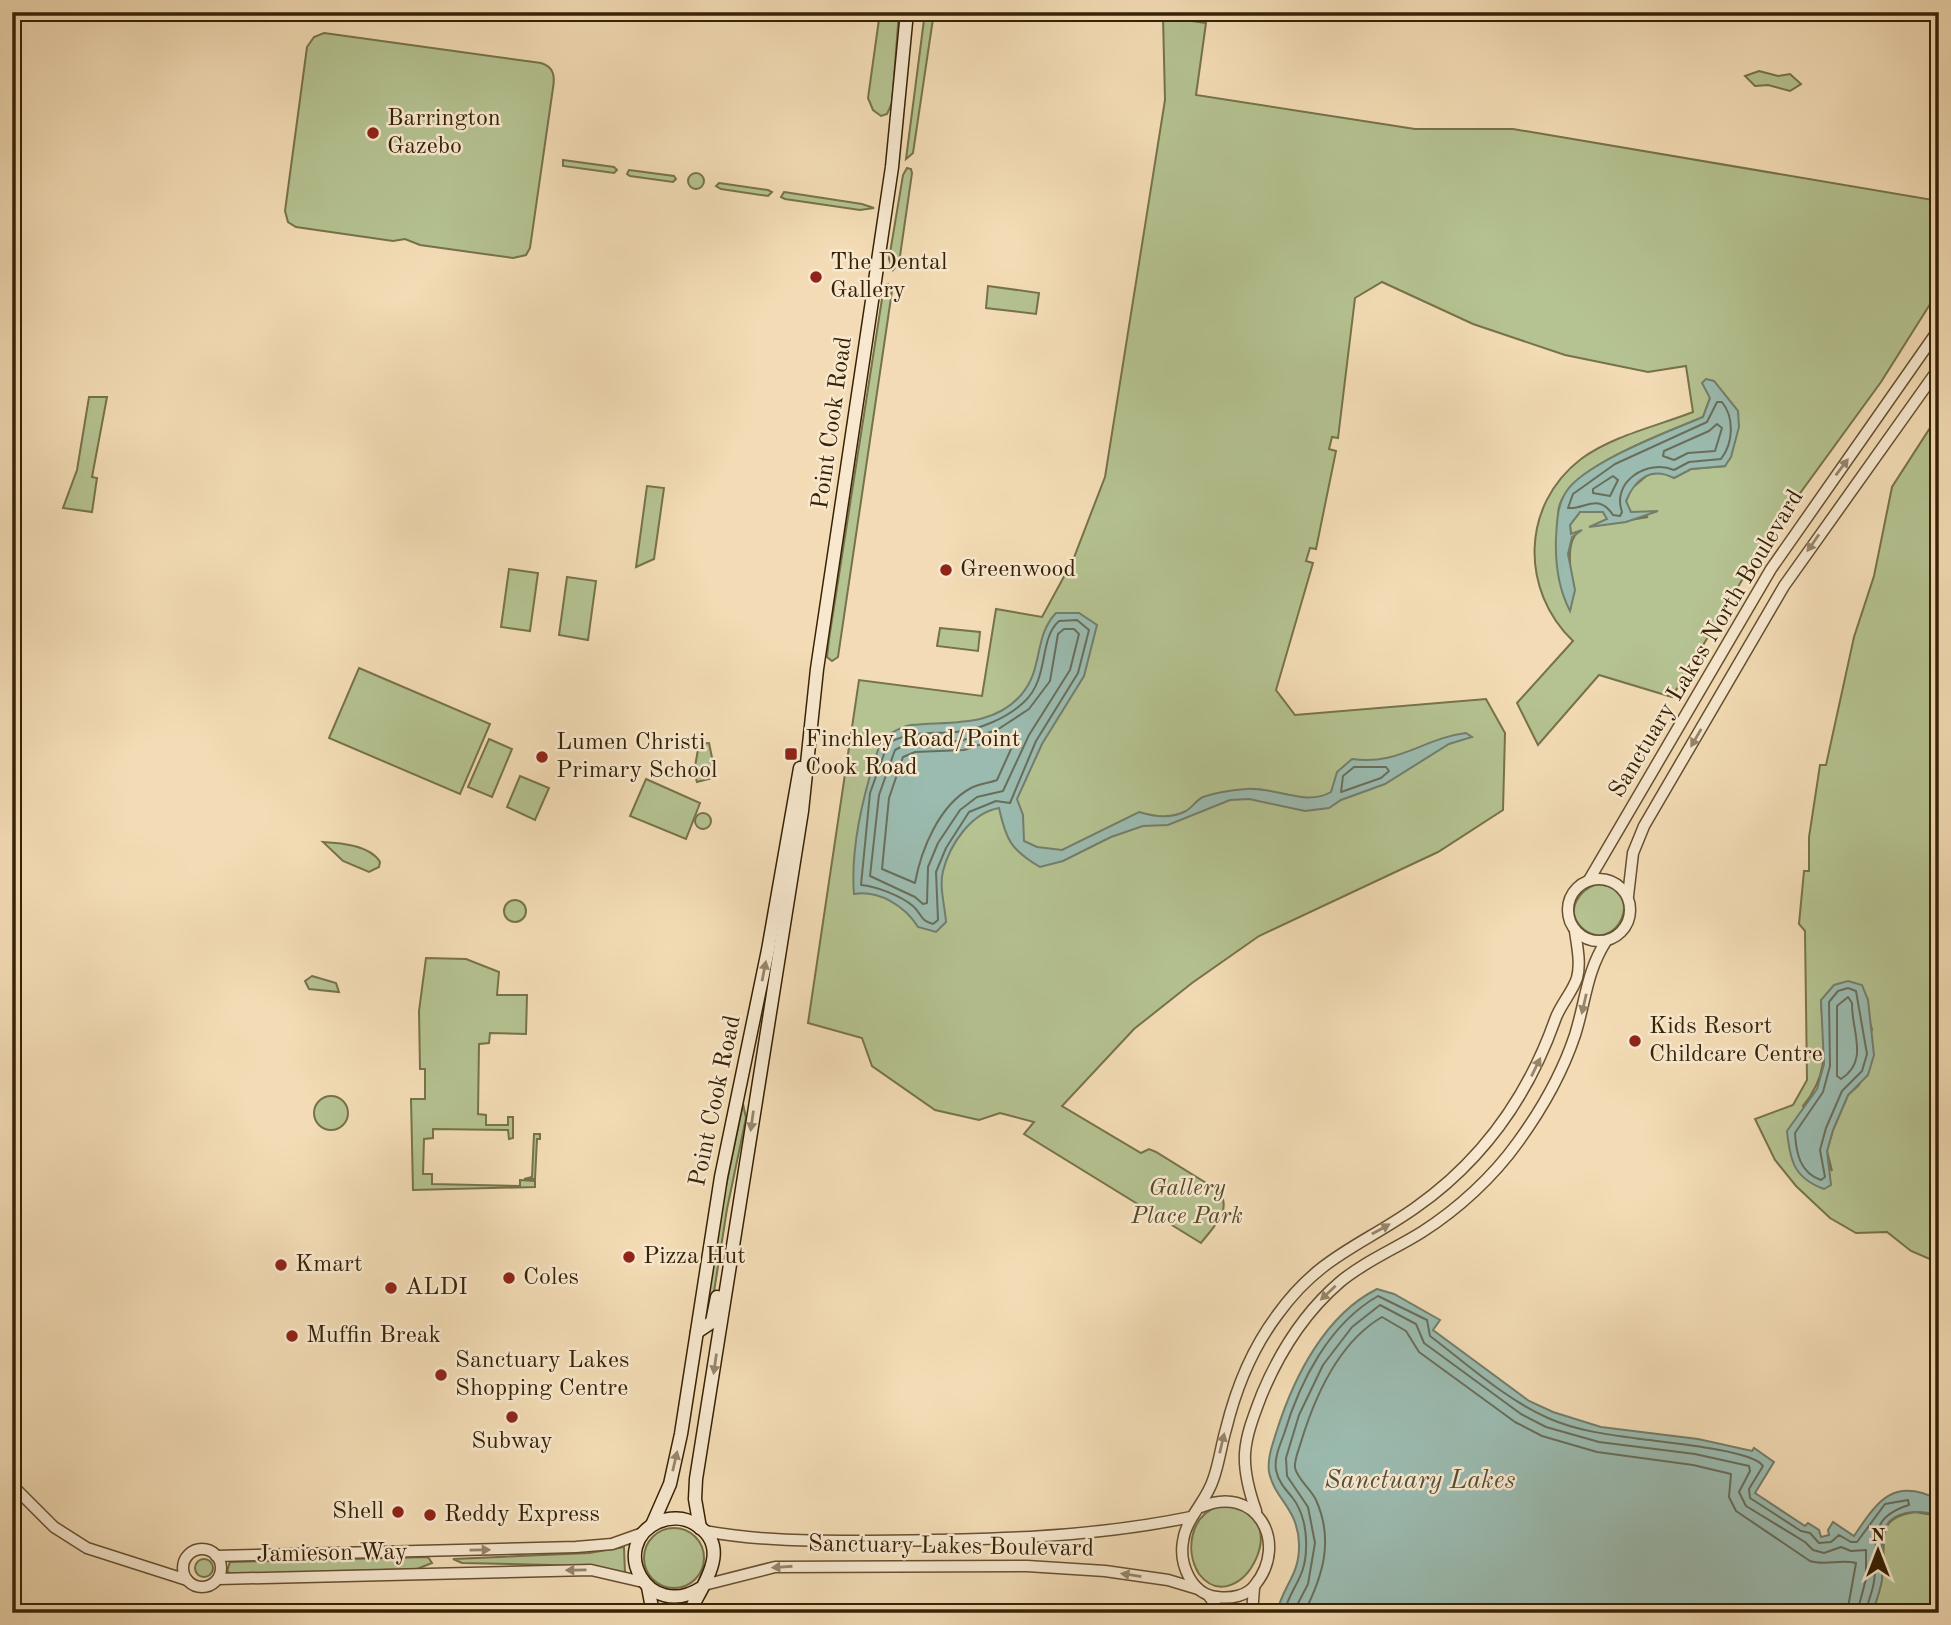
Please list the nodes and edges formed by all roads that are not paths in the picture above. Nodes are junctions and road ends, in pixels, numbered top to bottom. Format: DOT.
graph roads {
  1 [pos="909,12"];
  2 [pos="1939,330"];
  3 [pos="1939,368"];
  4 [pos="1589,880"];
  5 [pos="786,881"];
  6 [pos="1628,895"];
  7 [pos="1575,930"];
  8 [pos="1606,941"];
  9 [pos="739,1089"];
  10 [pos="756,1091"];
  11 [pos="742,1184"];
  12 [pos="1437,1192"];
  13 [pos="1454,1209"];
  14 [pos="1349,1246"];
  15 [pos="1362,1266"];
  16 [pos="696,1332"];
  17 [pos="12,1485"];
  18 [pos="1201,1507"];
  19 [pos="1255,1511"];
  20 [pos="1191,1517"];
  21 [pos="648,1529"];
  22 [pos="702,1530"];
  23 [pos="442,1551"];
  24 [pos="216,1556"];
  25 [pos="185,1560"];
  26 [pos="149,1567"];
  27 [pos="446,1573"];
  28 [pos="218,1579"];
  29 [pos="187,1580"];
  30 [pos="646,1584"];
  31 [pos="702,1586"];
  32 [pos="1254,1588"];
  33 [pos="1198,1589"];
  34 [pos="1209,1596"];
  35 [pos="653,1613"];
  36 [pos="689,1613"];
  37 [pos="1221,1613"];
  38 [pos="1252,1613"];
  1 -- 5 [label="main road, Point Cook Road"];
  4 -- 2 [label="street, Sanctuary Lakes North Boulevard, one-way"];
  3 -- 6 [label="street, Sanctuary Lakes North Boulevard, one-way"];
  4 -- 6 [label="street"];
  4 -- 7 [label="street"];
  9 -- 5 [label="main road, Point Cook Road, one-way"];
  5 -- 10 [label="main road, Point Cook Road"];
  6 -- 8 [label="street"];
  7 -- 8 [label="street"];
  12 -- 7 [label="street, one-way"];
  8 -- 13 [label="street, one-way"];
  9 -- 10 [label="main road"];
  9 -- 16 [label="main road, Point Cook Road"];
  10 -- 11 [label="main road, Point Cook Road, one-way"];
  11 -- 16 [label="main road"];
  11 -- 22 [label="main road, Point Cook Road, one-way"];
  12 -- 13 [label="street"];
  14 -- 12 [label="street, one-way"];
  13 -- 15 [label="street"];
  14 -- 15 [label="street"];
  18 -- 14 [label="street, one-way"];
  15 -- 19 [label="street, one-way"];
  21 -- 16 [label="main road, Point Cook Road, one-way"];
  17 -- 26 [label="street, Jamieson Way"];
  18 -- 19 [label="street"];
  18 -- 20 [label="street"];
  19 -- 32 [label="street"];
  20 -- 22 [label="street, Sanctuary Lakes Boulevard"];
  20 -- 33 [label="street"];
  21 -- 22 [label="main road"];
  23 -- 21 [label="street, Jamieson Way, one-way"];
  21 -- 30 [label="main road"];
  22 -- 31 [label="main road"];
  23 -- 24 [label="street, Jamieson Way"];
  23 -- 27 [label="street, Jamieson Way"];
  24 -- 25 [label="street, Jamieson Way"];
  24 -- 28 [label="street, Jamieson Way"];
  25 -- 26 [label="street, Jamieson Way"];
  25 -- 29 [label="street"];
  26 -- 29 [label="street, Jamieson Way"];
  27 -- 28 [label="street, Jamieson Way"];
  30 -- 27 [label="street, Jamieson Way, one-way"];
  28 -- 29 [label="street, Jamieson Way"];
  30 -- 31 [label="main road"];
  30 -- 35 [label="main road"];
  33 -- 31 [label="street, Sanctuary Lakes Boulevard, one-way"];
  31 -- 36 [label="main road"];
  32 -- 34 [label="street"];
  32 -- 38 [label="street"];
  33 -- 34 [label="street"];
  34 -- 37 [label="street"];
}
